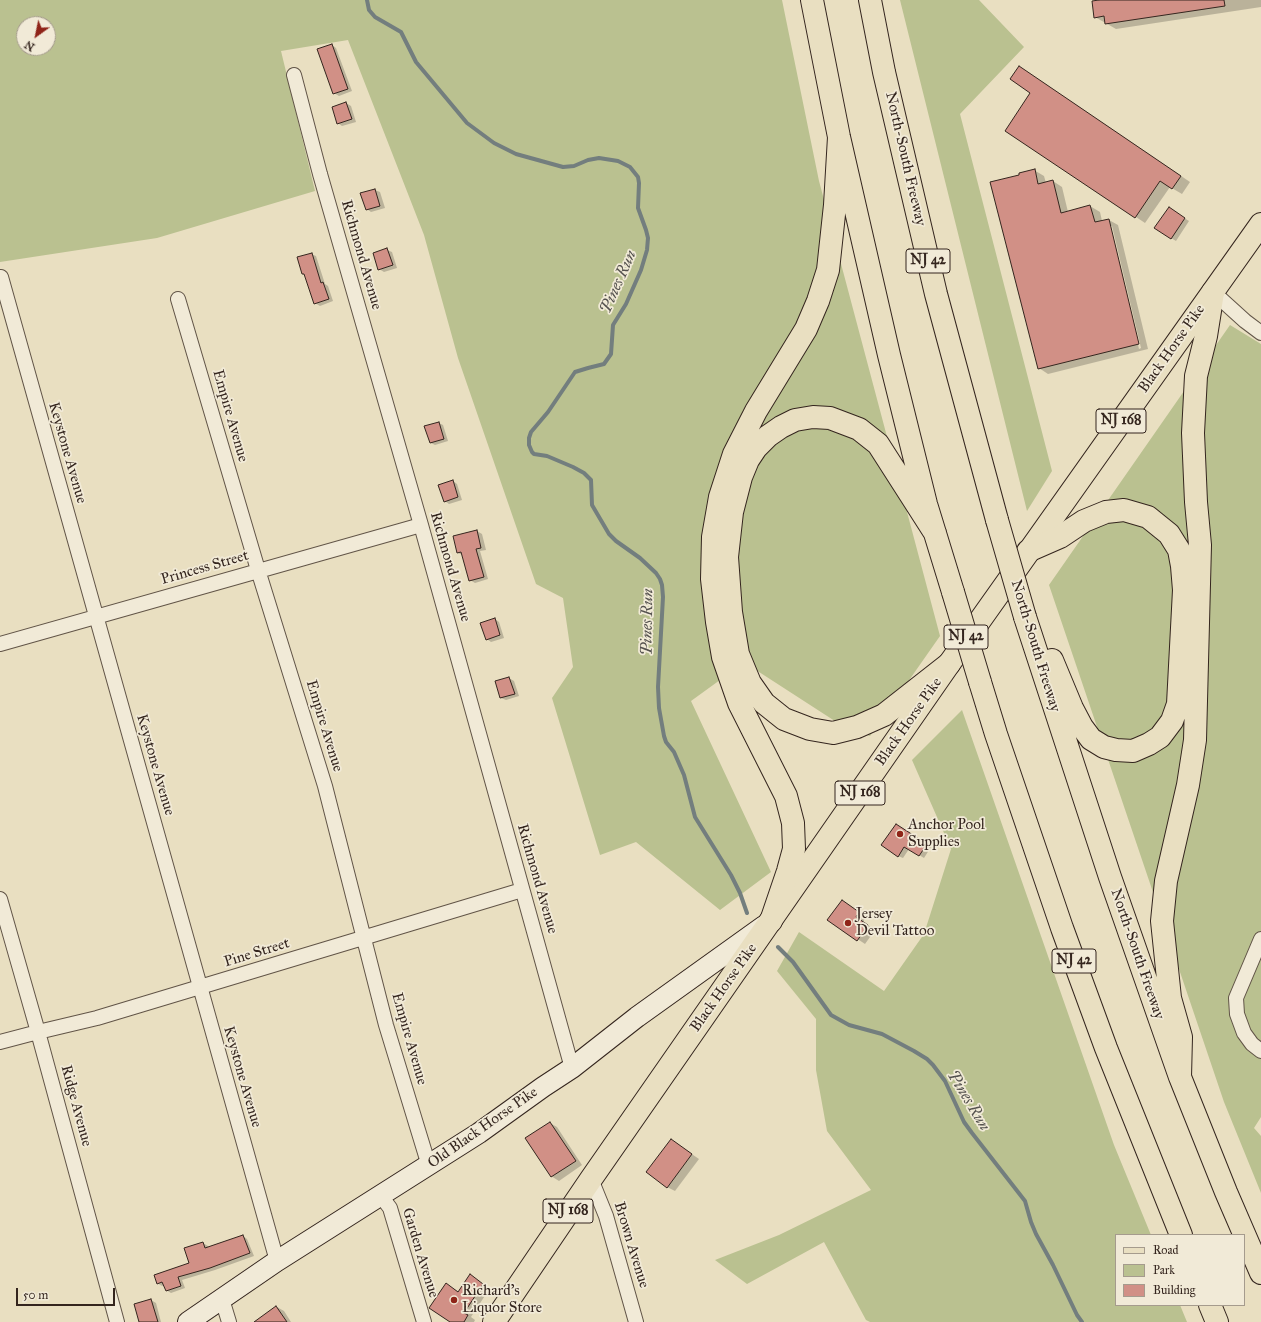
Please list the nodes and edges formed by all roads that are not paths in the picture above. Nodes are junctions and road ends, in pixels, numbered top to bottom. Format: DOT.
graph roads {
  1 [pos="812,0"];
  2 [pos="870,0"];
  3 [pos="294,75"];
  4 [pos="839,137"];
  5 [pos="1261,224"];
  6 [pos="1,277"];
  7 [pos="1213,292"];
  8 [pos="178,299"];
  9 [pos="1261,332"];
  10 [pos="421,525"];
  11 [pos="935,533"];
  12 [pos="1028,551"];
  13 [pos="258,570"];
  14 [pos="96,618"];
  15 [pos="1028,626"];
  16 [pos="0,644"];
  17 [pos="948,664"];
  18 [pos="522,890"];
  19 [pos="0,899"];
  20 [pos="771,921"];
  21 [pos="364,938"];
  22 [pos="1261,939"];
  23 [pos="199,988"];
  24 [pos="38,1032"];
  25 [pos="0,1042"];
  26 [pos="1261,1051"];
  27 [pos="572,1068"];
  28 [pos="1180,1077"];
  29 [pos="429,1166"];
  30 [pos="591,1179"];
  31 [pos="381,1196"];
  32 [pos="1181,1234"];
  33 [pos="1244,1234"];
  34 [pos="1245,1236"];
  35 [pos="277,1261"];
  36 [pos="1261,1273"];
  37 [pos="222,1299"];
  38 [pos="1210,1306"];
  39 [pos="117,1322"];
  40 [pos="188,1322"];
  41 [pos="229,1322"];
  42 [pos="424,1322"];
  43 [pos="494,1322"];
  44 [pos="636,1322"];
  45 [pos="1217,1322"];
  1 -- 4 [label="main road, NJ 42"];
  2 -- 15 [label="main road, North-South Freeway / NJ 42, bridge"];
  3 -- 10 [label="street, Richmond Avenue"];
  4 -- 11 [label="main road, NJ 42"];
  4 -- 20 [label="main road"];
  5 -- 7 [label="main road, Black Horse Pike / NJ 168"];
  6 -- 14 [label="street, Keystone Avenue"];
  7 -- 9 [label="street"];
  7 -- 12 [label="main road, Black Horse Pike / NJ 168"];
  7 -- 28 [label="main road"];
  8 -- 13 [label="street, Empire Avenue"];
  10 -- 13 [label="street, Princess Street"];
  10 -- 18 [label="street, Richmond Avenue"];
  11 -- 17 [label="main road"];
  11 -- 32 [label="main road, NJ 42, bridge"];
  12 -- 15 [label="main road"];
  12 -- 17 [label="main road, Black Horse Pike / NJ 168"];
  13 -- 14 [label="street, Princess Street"];
  13 -- 21 [label="street, Empire Avenue"];
  14 -- 16 [label="street, Princess Street"];
  14 -- 23 [label="street, Keystone Avenue"];
  15 -- 28 [label="main road, North-South Freeway / NJ 42"];
  17 -- 20 [label="main road, Black Horse Pike / NJ 168"];
  18 -- 21 [label="street, Pine Street"];
  18 -- 27 [label="street, Richmond Avenue"];
  19 -- 24 [label="street, Ridge Avenue"];
  20 -- 27 [label="street, Old Black Horse Pike"];
  20 -- 30 [label="main road, Black Horse Pike / NJ 168"];
  21 -- 23 [label="street, Pine Street"];
  21 -- 29 [label="street, Empire Avenue"];
  22 -- 26 [label="street"];
  23 -- 24 [label="street, Pine Street"];
  23 -- 35 [label="street, Keystone Avenue"];
  24 -- 25 [label="street, Pine Street"];
  24 -- 39 [label="street, Ridge Avenue"];
  27 -- 29 [label="street, Old Black Horse Pike"];
  28 -- 33 [label="main road, North-South Freeway / NJ 42"];
  29 -- 31 [label="street, Old Black Horse Pike"];
  30 -- 43 [label="main road, Black Horse Pike / NJ 168"];
  30 -- 44 [label="street, Brown Avenue"];
  31 -- 35 [label="street, Old Black Horse Pike"];
  31 -- 42 [label="street, Garden Avenue"];
  34 -- 36 [label="main road, North-South Freeway / NJ 42"];
  35 -- 37 [label="street, Old Black Horse Pike"];
  37 -- 40 [label="street, Old Black Horse Pike"];
  37 -- 41 [label="street"];
  38 -- 45 [label="main road"];
}
